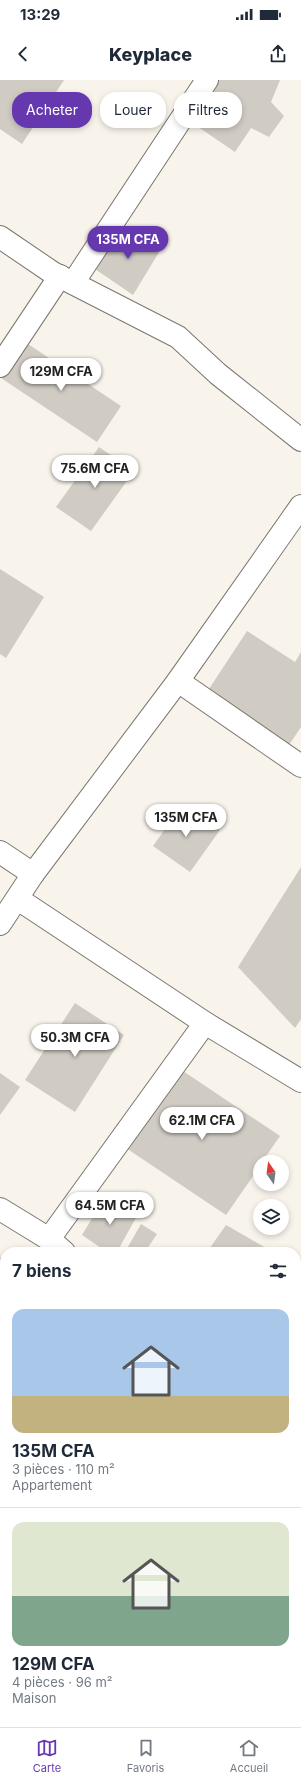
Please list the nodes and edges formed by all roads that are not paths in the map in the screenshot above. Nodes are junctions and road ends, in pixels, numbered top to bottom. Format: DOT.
graph roads {
  1 [pos="207,80"];
  2 [pos="0,237"];
  3 [pos="67,280"];
  4 [pos="0,366"];
  5 [pos="301,440"];
  6 [pos="301,506"];
  7 [pos="178,681"];
  8 [pos="301,766"];
  9 [pos="0,852"];
  10 [pos="33,874"];
  11 [pos="18,899"];
  12 [pos="0,924"];
  13 [pos="205,1023"];
  14 [pos="301,1081"];
  15 [pos="0,1209"];
  16 [pos="57,1246"];
  1 -- 3 [label="street"];
  2 -- 3 [label="street"];
  3 -- 4 [label="street"];
  3 -- 5 [label="street"];
  6 -- 7 [label="street"];
  7 -- 8 [label="street"];
  7 -- 10 [label="street"];
  9 -- 10 [label="street"];
  10 -- 11 [label="street"];
  11 -- 12 [label="street"];
  11 -- 13 [label="street"];
  13 -- 14 [label="street"];
  13 -- 16 [label="street"];
  15 -- 16 [label="street"];
}
